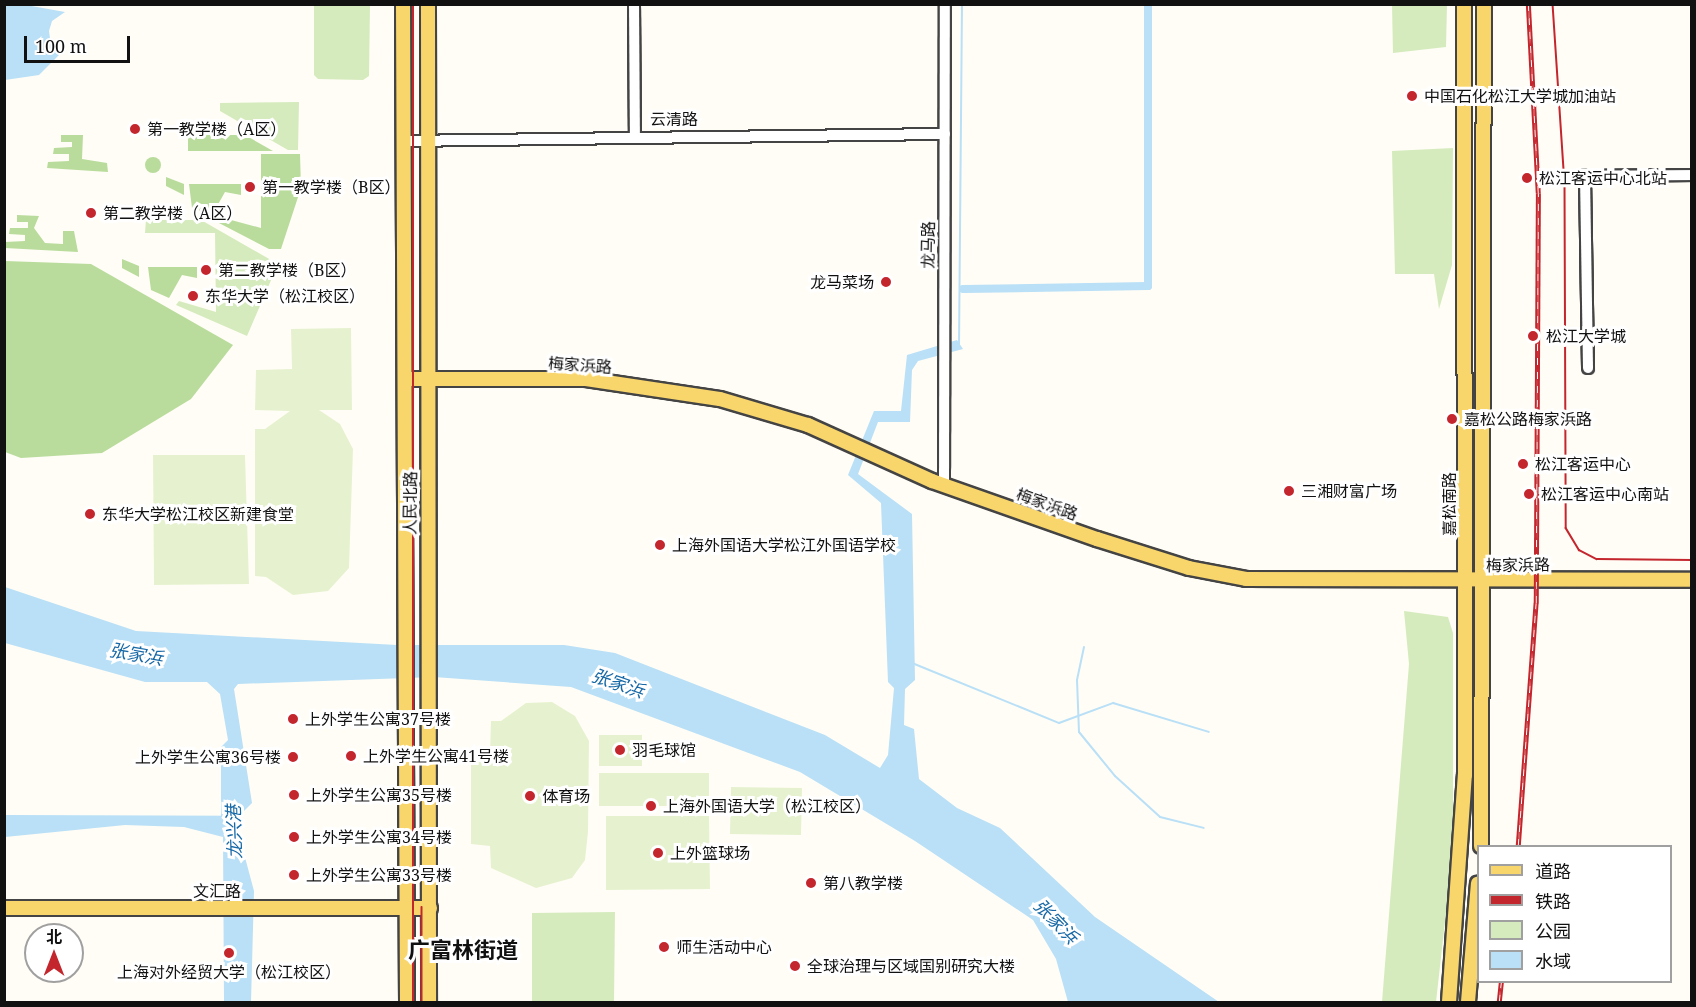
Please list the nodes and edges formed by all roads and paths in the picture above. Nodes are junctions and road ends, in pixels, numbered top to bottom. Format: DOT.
graph roads {
  1 [pos="404,4"];
  2 [pos="428,4"];
  3 [pos="634,4"];
  4 [pos="945,4"];
  5 [pos="1464,4"];
  6 [pos="1484,4"];
  7 [pos="635,134"];
  8 [pos="945,134"];
  9 [pos="429,140"];
  10 [pos="402,141"];
  11 [pos="1692,175"];
  12 [pos="1588,368"];
  13 [pos="428,378"];
  14 [pos="406,379"];
  15 [pos="944,485"];
  16 [pos="1692,580"];
  17 [pos="1466,582"];
  18 [pos="1484,582"];
  19 [pos="1481,845"];
  20 [pos="1477,905"];
  21 [pos="4,908"];
  22 [pos="407,908"];
  23 [pos="430,908"];
  24 [pos="407,1002"];
  25 [pos="429,1002"];
  26 [pos="1449,1002"];
  27 [pos="1468,1002"];
  1 -- 10 [label="main road, 人民北路"];
  2 -- 9 [label="main road, 人民北路"];
  3 -- 7 [label="street"];
  4 -- 8 [label="street, 龙马路"];
  5 -- 17 [label="main road, 嘉松南路"];
  6 -- 18 [label="main road"];
  7 -- 8 [label="street, 云清路"];
  7 -- 9 [label="street, 云清路"];
  8 -- 15 [label="street, 龙马路"];
  9 -- 10 [label="street, 云清路"];
  9 -- 13 [label="main road, 人民北路"];
  10 -- 14 [label="main road, 人民北路"];
  11 -- 12 [label="street"];
  13 -- 14 [label="main road, 梅家浜路"];
  13 -- 15 [label="main road, 梅家浜路"];
  13 -- 23 [label="main road, 人民北路"];
  14 -- 22 [label="main road, 人民北路"];
  15 -- 17 [label="main road, 梅家浜路"];
  16 -- 18 [label="main road, 梅家浜路"];
  17 -- 18 [label="main road, 梅家浜路"];
  17 -- 26 [label="main road, 嘉松南路"];
  18 -- 19 [label="main road"];
  20 -- 27 [label="main road"];
  21 -- 22 [label="main road, 文汇路"];
  22 -- 23 [label="main road, 文汇路"];
  22 -- 24 [label="main road, 人民北路"];
  23 -- 25 [label="main road, 人民北路"];
}
